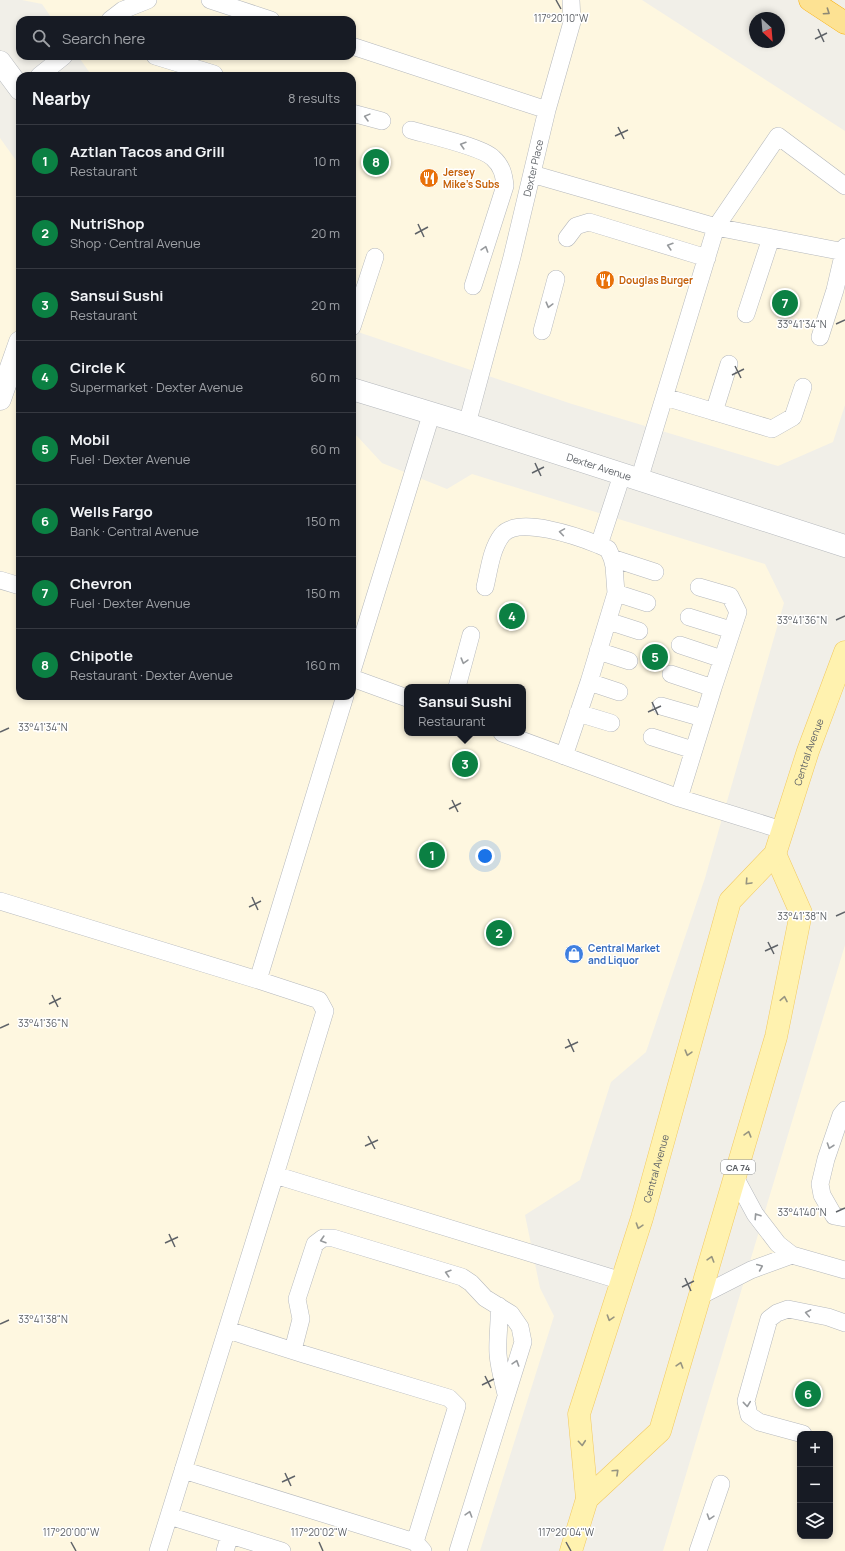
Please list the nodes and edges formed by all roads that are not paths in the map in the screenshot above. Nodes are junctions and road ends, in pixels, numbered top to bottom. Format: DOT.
graph roads {
  1 [pos="148,0"];
  2 [pos="210,0"];
  3 [pos="571,0"];
  4 [pos="810,0"];
  5 [pos="118,10"];
  6 [pos="259,16"];
  7 [pos="845,23"];
  8 [pos="356,47"];
  9 [pos="59,60"];
  10 [pos="169,60"];
  11 [pos="0,62"];
  12 [pos="44,72"];
  13 [pos="208,72"];
  14 [pos="16,84"];
  15 [pos="547,110"];
  16 [pos="356,114"];
  17 [pos="382,121"];
  18 [pos="411,130"];
  19 [pos="532,174"];
  20 [pos="845,186"];
  21 [pos="716,227"];
  22 [pos="567,238"];
  23 [pos="771,238"];
  24 [pos="844,249"];
  25 [pos="375,257"];
  26 [pos="707,258"];
  27 [pos="556,279"];
  28 [pos="473,286"];
  29 [pos="746,314"];
  30 [pos="356,315"];
  31 [pos="542,331"];
  32 [pos="820,337"];
  33 [pos="16,353"];
  34 [pos="730,364"];
  35 [pos="803,387"];
  36 [pos="356,390"];
  37 [pos="665,397"];
  38 [pos="0,399"];
  39 [pos="432,412"];
  40 [pos="714,412"];
  41 [pos="467,424"];
  42 [pos="631,477"];
  43 [pos="599,544"];
  44 [pos="845,546"];
  45 [pos="612,558"];
  46 [pos="655,572"];
  47 [pos="0,580"];
  48 [pos="16,585"];
  49 [pos="485,587"];
  50 [pos="699,587"];
  51 [pos="616,593"];
  52 [pos="647,603"];
  53 [pos="689,617"];
  54 [pos="608,621"];
  55 [pos="731,630"];
  56 [pos="639,631"];
  57 [pos="471,635"];
  58 [pos="680,645"];
  59 [pos="598,651"];
  60 [pos="845,652"];
  61 [pos="356,659"];
  62 [pos="722,659"];
  63 [pos="628,661"];
  64 [pos="671,674"];
  65 [pos="356,679"];
  66 [pos="589,682"];
  67 [pos="458,684"];
  68 [pos="713,688"];
  69 [pos="619,692"];
  70 [pos="404,697"];
  71 [pos="343,700"];
  72 [pos="661,706"];
  73 [pos="578,713"];
  74 [pos="703,718"];
  75 [pos="611,723"];
  76 [pos="510,736"];
  77 [pos="652,737"];
  78 [pos="693,750"];
  79 [pos="564,756"];
  80 [pos="679,798"];
  81 [pos="782,830"];
  82 [pos="775,854"];
  83 [pos="0,901"];
  84 [pos="258,980"];
  85 [pos="845,1110"];
  86 [pos="275,1175"];
  87 [pos="735,1177"];
  88 [pos="845,1218"];
  89 [pos="792,1255"];
  90 [pos="845,1270"];
  91 [pos="622,1281"];
  92 [pos="700,1296"];
  93 [pos="499,1306"];
  94 [pos="845,1323"];
  95 [pos="228,1330"];
  96 [pos="293,1350"];
  97 [pos="506,1395"];
  98 [pos="797,1432"];
  99 [pos="183,1470"];
  100 [pos="721,1484"];
  101 [pos="587,1499"];
  102 [pos="169,1516"];
  103 [pos="230,1535"];
  104 [pos="419,1547"];
  105 [pos="158,1551"];
  106 [pos="225,1551"];
  107 [pos="282,1551"];
  108 [pos="458,1551"];
  109 [pos="571,1551"];
  110 [pos="698,1551"];
  1 -- 5 [label="lane"];
  2 -- 6 [label="lane"];
  3 -- 15 [label="lane, Dexter Place"];
  4 -- 7 [label="highway, one-way"];
  8 -- 15 [label="lane"];
  9 -- 12 [label="lane"];
  10 -- 13 [label="lane"];
  11 -- 14 [label="street"];
  15 -- 19 [label="lane, Dexter Place"];
  17 -- 16 [label="lane, one-way"];
  28 -- 18 [label="lane, one-way"];
  19 -- 21 [label="lane"];
  19 -- 41 [label="lane, Dexter Place"];
  20 -- 21 [label="lane"];
  21 -- 23 [label="lane"];
  21 -- 26 [label="lane"];
  26 -- 22 [label="lane, one-way"];
  23 -- 24 [label="lane"];
  23 -- 29 [label="lane"];
  24 -- 32 [label="lane"];
  25 -- 30 [label="lane"];
  26 -- 37 [label="lane"];
  27 -- 31 [label="lane, one-way"];
  33 -- 38 [label="street"];
  34 -- 40 [label="lane"];
  35 -- 40 [label="lane"];
  36 -- 39 [label="street, Dexter Avenue"];
  37 -- 40 [label="lane"];
  37 -- 42 [label="lane"];
  39 -- 41 [label="street, Dexter Avenue"];
  39 -- 61 [label="lane"];
  41 -- 42 [label="street, Dexter Avenue"];
  42 -- 43 [label="lane"];
  42 -- 44 [label="street, Dexter Avenue"];
  43 -- 45 [label="lane"];
  43 -- 49 [label="lane, one-way"];
  45 -- 46 [label="lane"];
  45 -- 51 [label="lane"];
  47 -- 48 [label="lane"];
  50 -- 55 [label="lane"];
  51 -- 52 [label="lane"];
  51 -- 54 [label="lane"];
  53 -- 55 [label="lane"];
  54 -- 56 [label="lane"];
  54 -- 59 [label="lane"];
  55 -- 62 [label="lane"];
  57 -- 67 [label="lane, one-way"];
  58 -- 62 [label="lane"];
  59 -- 63 [label="lane"];
  59 -- 66 [label="lane"];
  60 -- 81 [label="main road, Central Avenue / CA 74"];
  62 -- 68 [label="lane"];
  64 -- 68 [label="lane"];
  65 -- 70 [label="lane"];
  66 -- 69 [label="lane"];
  66 -- 73 [label="lane"];
  68 -- 74 [label="lane"];
  71 -- 84 [label="lane"];
  72 -- 74 [label="lane"];
  73 -- 75 [label="lane"];
  73 -- 79 [label="lane"];
  74 -- 78 [label="lane"];
  76 -- 79 [label="lane"];
  77 -- 78 [label="lane"];
  78 -- 80 [label="lane"];
  79 -- 80 [label="lane"];
  80 -- 81 [label="lane"];
  81 -- 82 [label="main road, Central Avenue / CA 74"];
  87 -- 82 [label="main road, Central Avenue / CA 74, one-way"];
  82 -- 91 [label="main road, Central Avenue / CA 74, one-way"];
  83 -- 84 [label="lane"];
  84 -- 86 [label="lane"];
  85 -- 88 [label="lane, one-way"];
  86 -- 91 [label="lane"];
  86 -- 95 [label="lane"];
  89 -- 87 [label="lane, one-way"];
  92 -- 87 [label="main road, Central Avenue / CA 74, one-way"];
  89 -- 90 [label="lane"];
  92 -- 89 [label="lane, one-way"];
  91 -- 101 [label="main road, Central Avenue / CA 74, one-way"];
  101 -- 92 [label="main road, Central Avenue / CA 74, one-way"];
  93 -- 96 [label="lane, one-way"];
  93 -- 97 [label="lane"];
  97 -- 93 [label="lane, one-way"];
  94 -- 98 [label="lane, one-way"];
  95 -- 96 [label="lane"];
  95 -- 99 [label="lane"];
  96 -- 104 [label="lane"];
  108 -- 97 [label="lane, one-way"];
  99 -- 102 [label="lane"];
  99 -- 104 [label="lane"];
  100 -- 110 [label="lane, one-way"];
  101 -- 109 [label="main road, Central Avenue / CA 74"];
  102 -- 103 [label="lane"];
  102 -- 105 [label="lane"];
  103 -- 106 [label="lane"];
  103 -- 107 [label="lane"];
}
